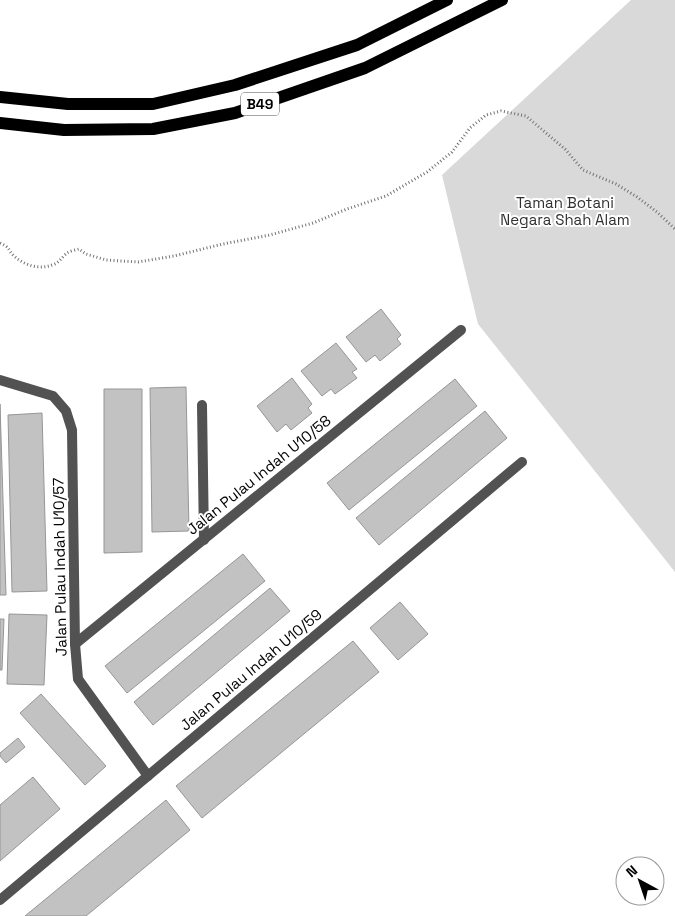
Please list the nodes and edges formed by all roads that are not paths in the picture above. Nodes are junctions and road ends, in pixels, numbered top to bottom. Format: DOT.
graph roads {
  1 [pos="446,0"];
  2 [pos="502,0"];
  3 [pos="0,97"];
  4 [pos="0,123"];
  5 [pos="461,330"];
  6 [pos="0,380"];
  7 [pos="202,405"];
  8 [pos="522,462"];
  9 [pos="204,540"];
  10 [pos="75,644"];
  11 [pos="148,776"];
  12 [pos="0,900"];
  1 -- 3 [label="main road, B49"];
  2 -- 4 [label="main road, B49"];
  5 -- 9 [label="street, Jalan Pulau Indah U10/58"];
  6 -- 10 [label="street, Jalan Pulau Indah U10/57"];
  7 -- 9 [label="street"];
  8 -- 11 [label="street, Jalan Pulau Indah U10/59"];
  9 -- 10 [label="street, Jalan Pulau Indah U10/58"];
  10 -- 11 [label="street, Jalan Pulau Indah U10/57"];
  11 -- 12 [label="street, Jalan Pulau Indah U10/59"];
}
